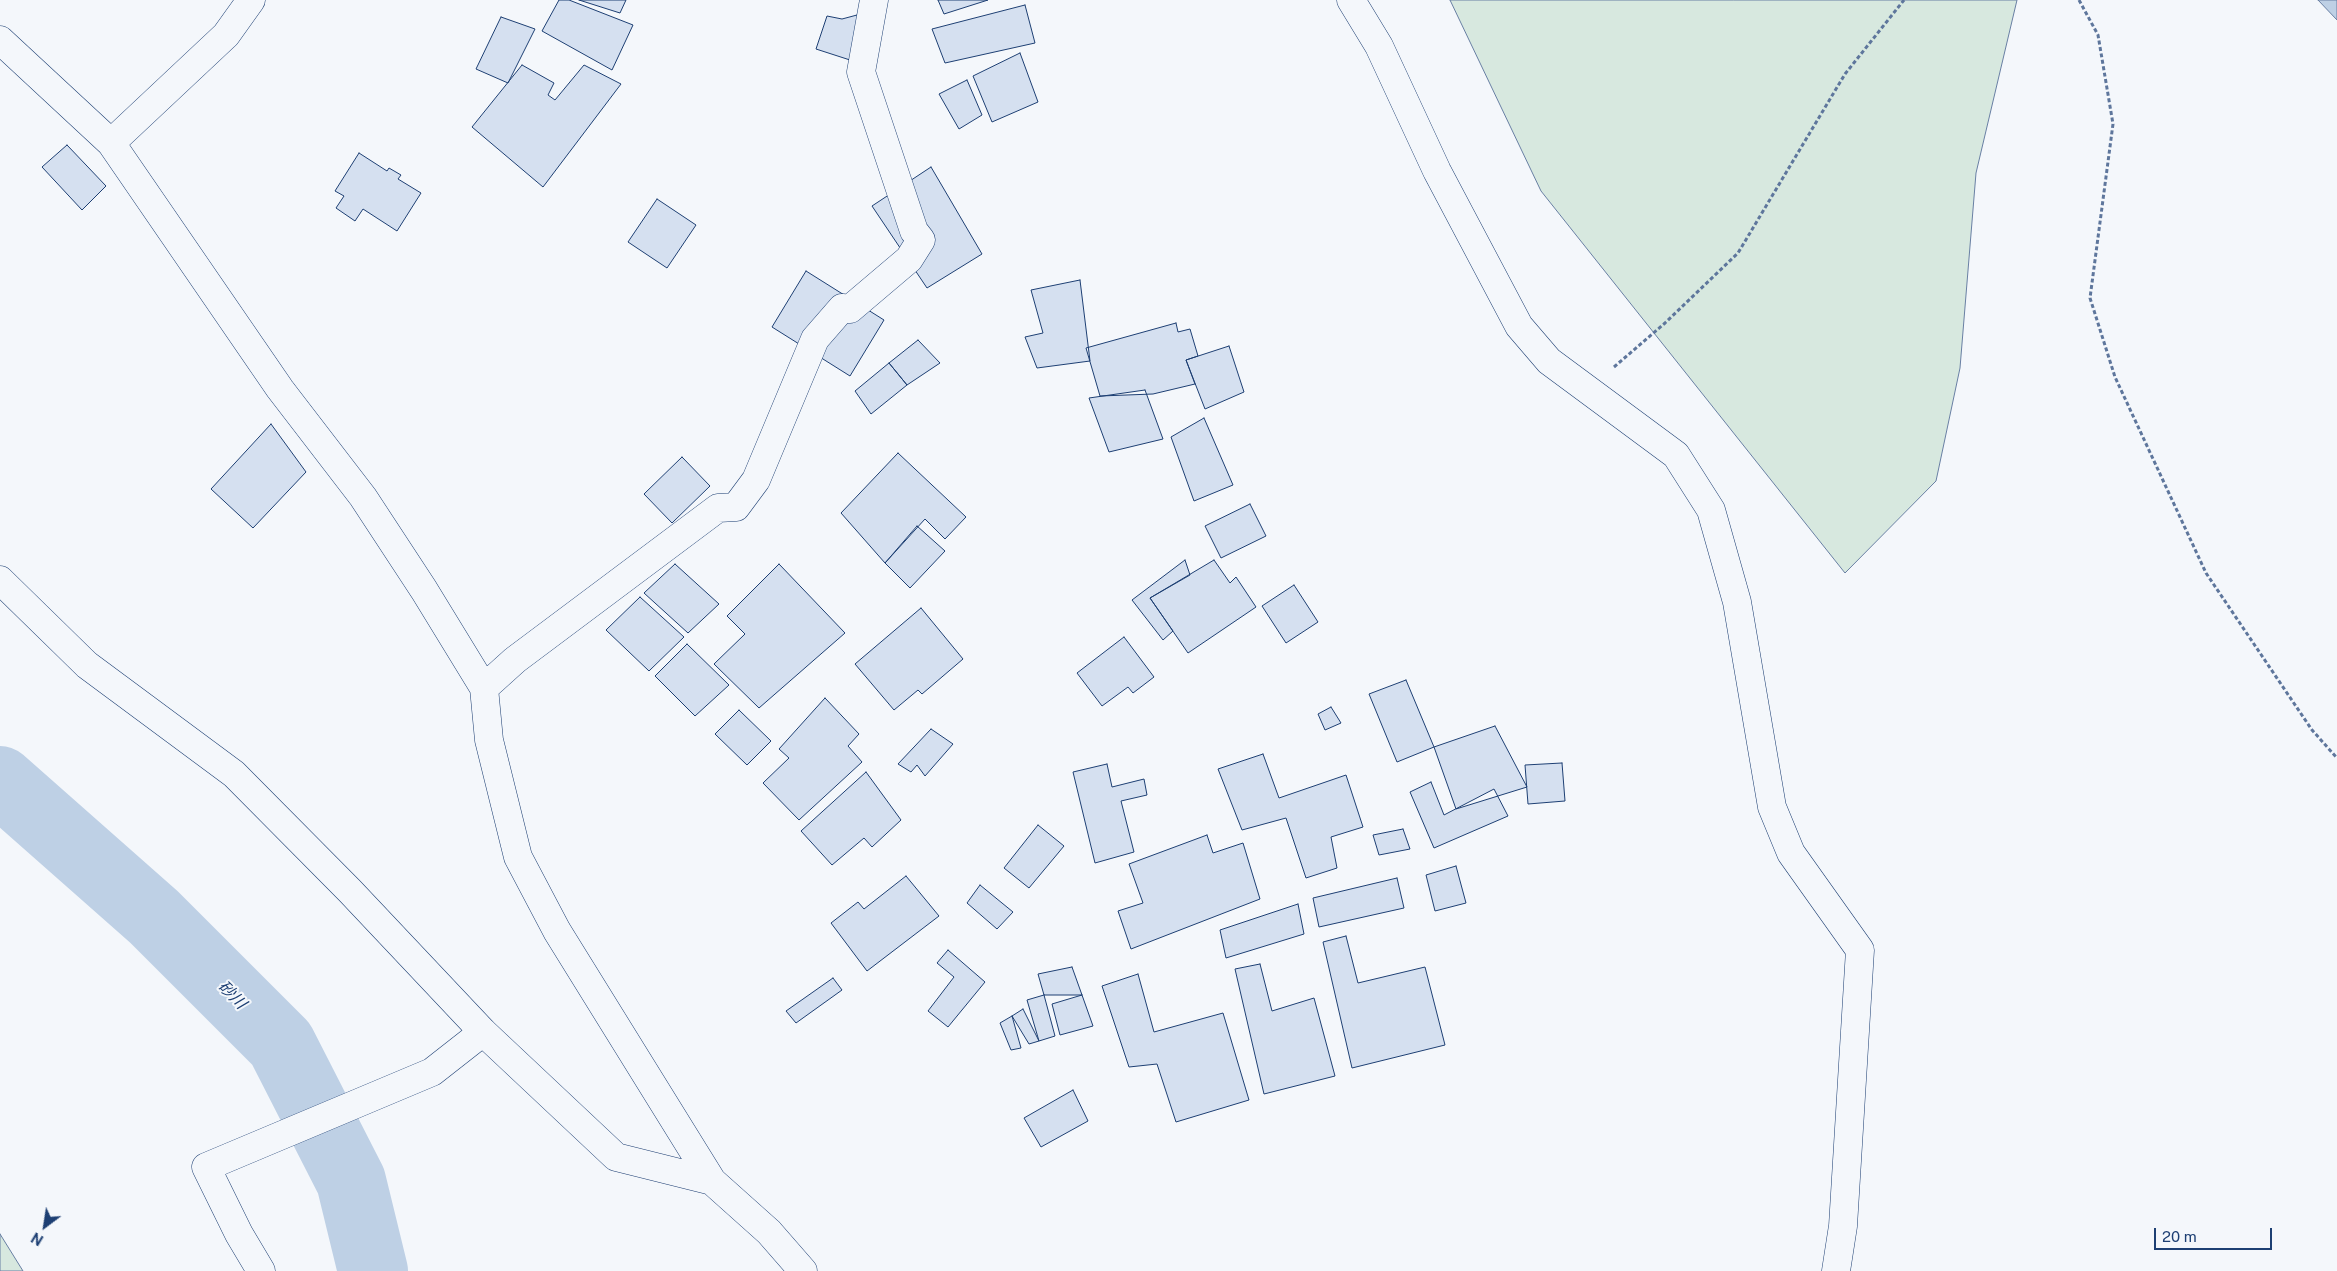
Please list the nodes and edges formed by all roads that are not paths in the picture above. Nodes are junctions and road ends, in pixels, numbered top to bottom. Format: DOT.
graph roads {
  1 [pos="252,0"];
  2 [pos="874,0"];
  3 [pos="1351,0"];
  4 [pos="0,40"];
  5 [pos="111,143"];
  6 [pos="0,580"];
  7 [pos="484,688"];
  8 [pos="484,1032"];
  9 [pos="712,1181"];
  10 [pos="261,1271"];
  11 [pos="803,1271"];
  12 [pos="1836,1271"];
  1 -- 5 [label="street"];
  2 -- 7 [label="street"];
  3 -- 12 [label="street"];
  4 -- 5 [label="street"];
  5 -- 7 [label="street"];
  6 -- 8 [label="street"];
  7 -- 9 [label="street"];
  8 -- 9 [label="street"];
  8 -- 10 [label="street"];
  9 -- 11 [label="street"];
}
